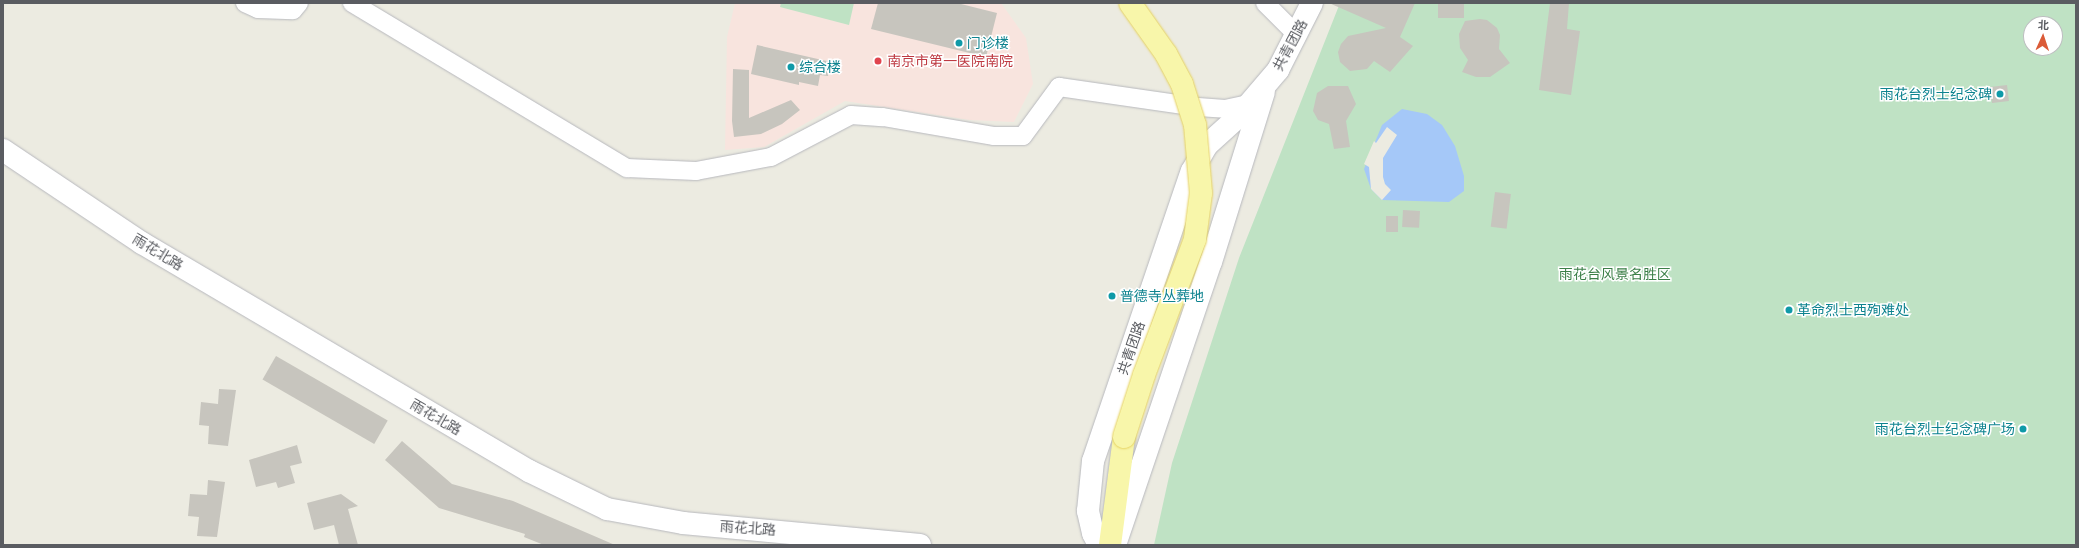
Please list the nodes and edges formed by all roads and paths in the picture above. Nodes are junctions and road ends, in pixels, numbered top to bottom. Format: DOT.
graph roads {
  1 [pos="245,3"];
  2 [pos="299,3"];
  3 [pos="352,3"];
  4 [pos="1130,3"];
  5 [pos="1265,3"];
  6 [pos="1312,3"];
  7 [pos="1297,35"];
  8 [pos="1266,85"];
  9 [pos="1250,104"];
  10 [pos="3,150"];
  11 [pos="886,544"];
  12 [pos="920,545"];
  13 [pos="1099,545"];
  14 [pos="1110,545"];
  15 [pos="1115,545"];
  1 -- 2 [label="street"];
  3 -- 9 [label="street"];
  4 -- 14 [label="main road, bridge"];
  5 -- 7 [label="street"];
  6 -- 7 [label="street, 共青团路"];
  7 -- 8 [label="street, 共青团路"];
  8 -- 9 [label="street, 共青团路"];
  8 -- 15 [label="street, 共青团路"];
  9 -- 13 [label="street, 共青团路"];
  10 -- 11 [label="street, 雨花北路"];
  11 -- 12 [label="street, 雨花北路"];
}
